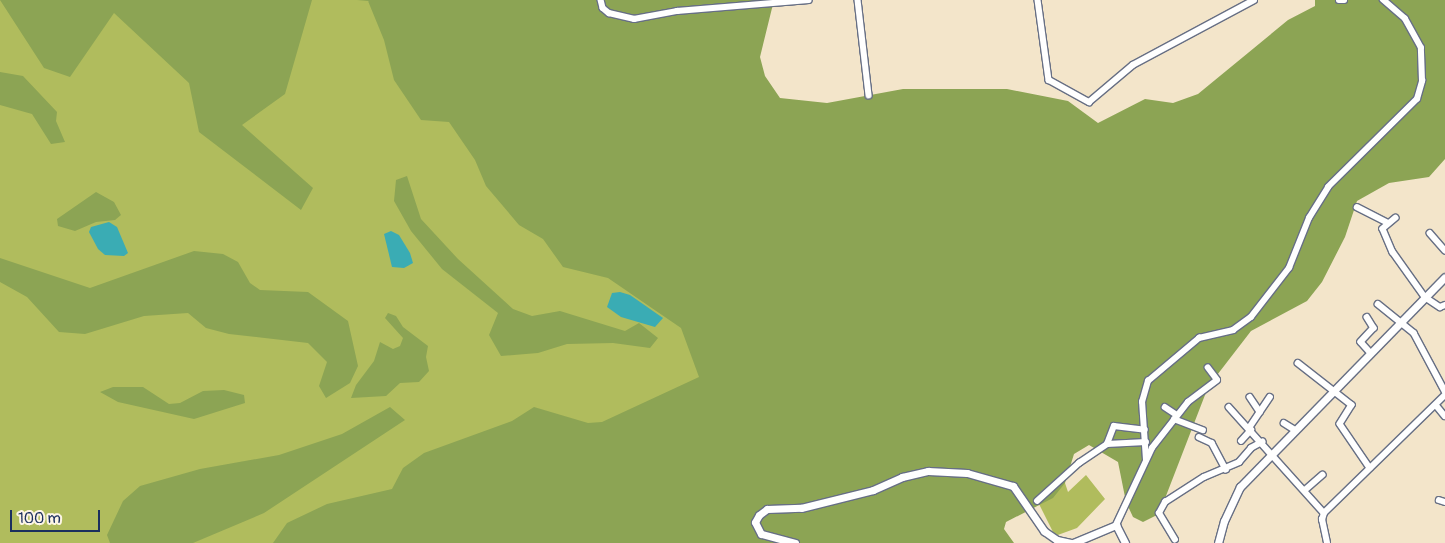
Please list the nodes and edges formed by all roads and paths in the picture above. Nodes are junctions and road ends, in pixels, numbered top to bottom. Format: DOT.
graph roads {
  1 [pos="601,0"];
  2 [pos="809,0"];
  3 [pos="858,0"];
  4 [pos="1038,0"];
  5 [pos="1254,0"];
  6 [pos="1339,0"];
  7 [pos="1344,0"];
  8 [pos="1383,0"];
  9 [pos="772,1"];
  10 [pos="869,95"];
  11 [pos="1357,207"];
  12 [pos="1396,218"];
  13 [pos="1388,223"];
  14 [pos="1430,233"];
  15 [pos="1445,250"];
  16 [pos="1445,277"];
  17 [pos="1425,297"];
  18 [pos="1378,304"];
  19 [pos="1445,305"];
  20 [pos="1367,317"];
  21 [pos="1401,322"];
  22 [pos="1371,353"];
  23 [pos="1298,363"];
  24 [pos="1208,368"];
  25 [pos="1445,391"];
  26 [pos="1333,392"];
  27 [pos="1445,395"];
  28 [pos="1250,396"];
  29 [pos="1270,397"];
  30 [pos="1436,405"];
  31 [pos="1165,407"];
  32 [pos="1229,407"];
  33 [pos="1260,412"];
  34 [pos="1445,416"];
  35 [pos="1175,417"];
  36 [pos="1284,423"];
  37 [pos="1250,429"];
  38 [pos="1145,430"];
  39 [pos="1203,430"];
  40 [pos="1296,430"];
  41 [pos="1199,437"];
  42 [pos="1241,441"];
  43 [pos="1146,442"];
  44 [pos="1262,442"];
  45 [pos="1107,444"];
  46 [pos="1272,453"];
  47 [pos="1146,460"];
  48 [pos="1370,468"];
  49 [pos="1226,469"];
  50 [pos="1322,475"];
  51 [pos="1305,490"];
  52 [pos="1037,501"];
  53 [pos="1324,513"];
  54 [pos="1116,525"];
  55 [pos="1081,540"];
  56 [pos="1175,540"];
  57 [pos="795,543"];
  58 [pos="1072,543"];
  59 [pos="1125,543"];
  60 [pos="1218,543"];
  61 [pos="1327,543"];
  1 -- 9 [label="street"];
  2 -- 9 [label="street"];
  3 -- 10 [label="street"];
  4 -- 5 [label="street"];
  6 -- 7 [label="street"];
  8 -- 38 [label="street"];
  11 -- 13 [label="street"];
  12 -- 13 [label="street"];
  13 -- 17 [label="street"];
  14 -- 15 [label="street"];
  16 -- 17 [label="street"];
  17 -- 19 [label="street"];
  17 -- 21 [label="street"];
  18 -- 21 [label="street"];
  20 -- 22 [label="street"];
  21 -- 22 [label="street"];
  21 -- 25 [label="street"];
  22 -- 26 [label="street"];
  23 -- 26 [label="street"];
  24 -- 35 [label="street"];
  26 -- 40 [label="street"];
  26 -- 48 [label="street"];
  27 -- 30 [label="street"];
  28 -- 33 [label="street"];
  29 -- 33 [label="street"];
  30 -- 34 [label="street"];
  30 -- 48 [label="street"];
  31 -- 35 [label="street"];
  32 -- 37 [label="street"];
  33 -- 37 [label="street"];
  35 -- 39 [label="street"];
  35 -- 47 [label="street"];
  36 -- 40 [label="street"];
  37 -- 42 [label="street"];
  37 -- 44 [label="street"];
  38 -- 43 [label="street"];
  38 -- 45 [label="street"];
  40 -- 46 [label="street"];
  41 -- 49 [label="street"];
  43 -- 45 [label="street"];
  43 -- 47 [label="street"];
  44 -- 46 [label="street"];
  44 -- 49 [label="street"];
  45 -- 52 [label="street"];
  46 -- 51 [label="street"];
  46 -- 60 [label="street"];
  47 -- 54 [label="street"];
  48 -- 53 [label="street"];
  49 -- 56 [label="street"];
  50 -- 51 [label="street"];
  51 -- 53 [label="street"];
  53 -- 61 [label="street"];
  54 -- 55 [label="street"];
  54 -- 59 [label="street"];
  55 -- 58 [label="street"];
  57 -- 58 [label="street"];
}
